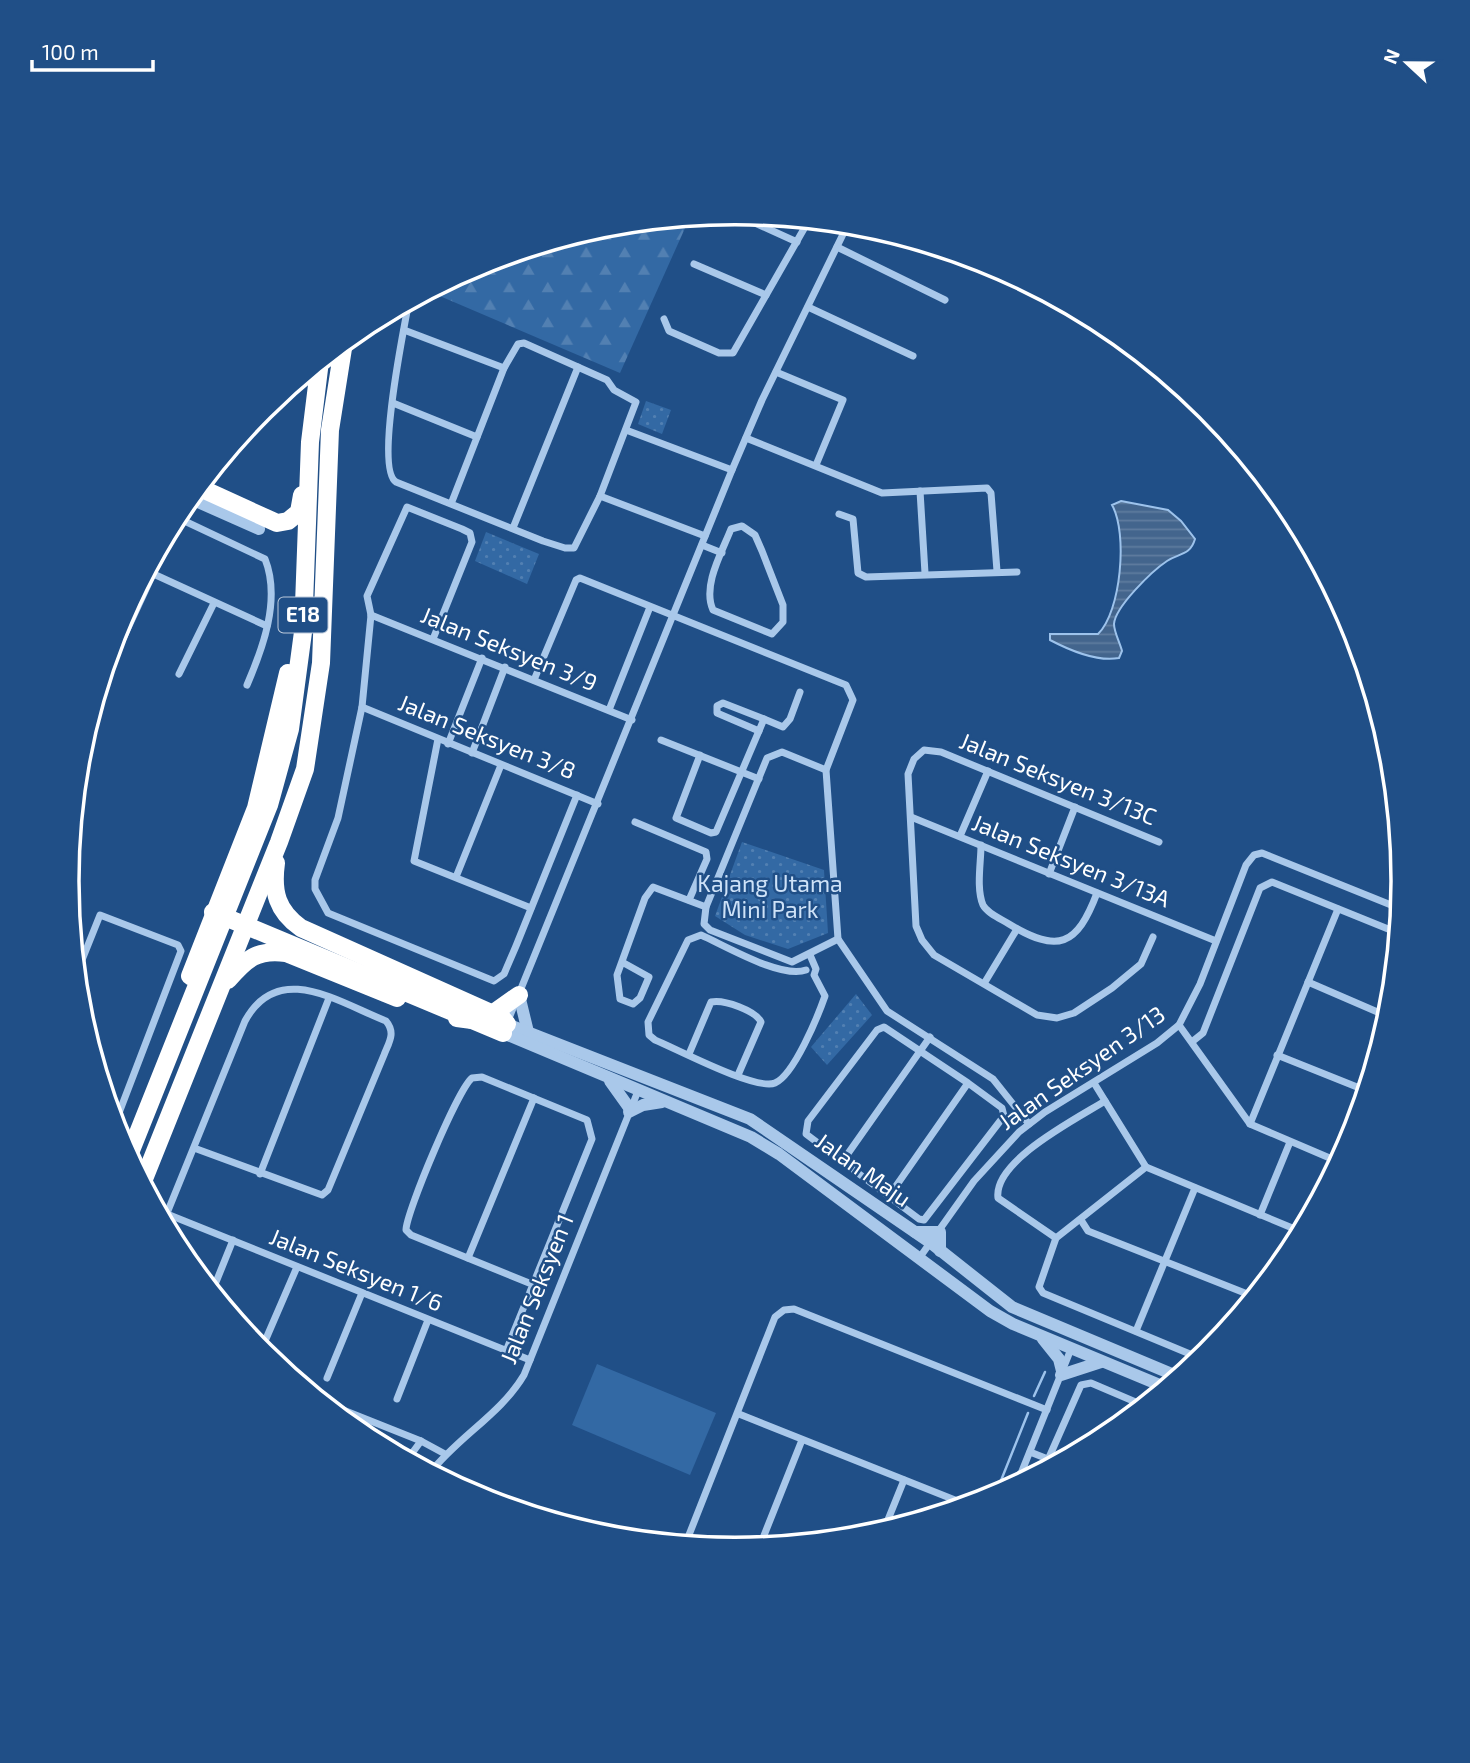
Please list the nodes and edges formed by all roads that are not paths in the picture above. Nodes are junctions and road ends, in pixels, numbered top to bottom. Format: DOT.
graph roads {
  1 [pos="762,226"];
  2 [pos="804,229"];
  3 [pos="843,235"];
  4 [pos="797,242"];
  5 [pos="837,247"];
  6 [pos="694,264"];
  7 [pos="766,295"];
  8 [pos="945,300"];
  9 [pos="808,307"];
  10 [pos="407,313"];
  11 [pos="664,319"];
  12 [pos="404,330"];
  13 [pos="914,356"];
  14 [pos="342,357"];
  15 [pos="578,367"];
  16 [pos="504,368"];
  17 [pos="776,372"];
  18 [pos="318,375"];
  19 [pos="393,403"];
  20 [pos="626,430"];
  21 [pos="477,437"];
  22 [pos="746,438"];
  23 [pos="310,442"];
  24 [pos="816,466"];
  25 [pos="732,470"];
  26 [pos="207,491"];
  27 [pos="920,491"];
  28 [pos="600,496"];
  29 [pos="199,503"];
  30 [pos="451,504"];
  31 [pos="839,514"];
  32 [pos="186,522"];
  33 [pos="513,528"];
  34 [pos="258,530"];
  35 [pos="705,536"];
  36 [pos="702,545"];
  37 [pos="722,553"];
  38 [pos="997,571"];
  39 [pos="1017,572"];
  40 [pos="925,573"];
  41 [pos="155,575"];
  42 [pos="214,603"];
  43 [pos="650,607"];
  44 [pos="371,615"];
  45 [pos="673,616"];
  46 [pos="267,626"];
  47 [pos="303,632"];
  48 [pos="433,639"];
  49 [pos="482,658"];
  50 [pos="505,667"];
  51 [pos="179,674"];
  52 [pos="534,680"];
  53 [pos="247,685"];
  54 [pos="800,692"];
  55 [pos="362,706"];
  56 [pos="609,710"];
  57 [pos="764,719"];
  58 [pos="632,720"];
  59 [pos="759,731"];
  60 [pos="438,740"];
  61 [pos="661,740"];
  62 [pos="448,744"];
  63 [pos="472,753"];
  64 [pos="700,755"];
  65 [pos="500,765"];
  66 [pos="826,770"];
  67 [pos="988,771"];
  68 [pos="743,772"];
  69 [pos="759,779"];
  70 [pos="577,795"];
  71 [pos="598,804"];
  72 [pos="1075,807"];
  73 [pos="911,817"];
  74 [pos="635,822"];
  75 [pos="960,836"];
  76 [pos="279,842"];
  77 [pos="1159,842"];
  78 [pos="981,845"];
  79 [pos="1049,874"];
  80 [pos="456,877"];
  81 [pos="1097,893"];
  82 [pos="689,900"];
  83 [pos="1390,905"];
  84 [pos="215,907"];
  85 [pos="706,907"];
  86 [pos="531,908"];
  87 [pos="1338,909"];
  88 [pos="1017,929"];
  89 [pos="1389,930"];
  90 [pos="1153,937"];
  91 [pos="838,939"];
  92 [pos="1216,941"];
  93 [pos="810,955"];
  94 [pos="83,957"];
  95 [pos="801,958"];
  96 [pos="622,962"];
  97 [pos="806,970"];
  98 [pos="814,975"];
  99 [pos="985,982"];
  100 [pos="1308,982"];
  101 [pos="519,995"];
  102 [pos="329,998"];
  103 [pos="216,1001"];
  104 [pos="1378,1012"];
  105 [pos="467,1014"];
  106 [pos="492,1014"];
  107 [pos="1179,1025"];
  108 [pos="505,1028"];
  109 [pos="528,1032"];
  110 [pos="930,1037"];
  111 [pos="1193,1041"];
  112 [pos="920,1052"];
  113 [pos="689,1054"];
  114 [pos="1277,1055"];
  115 [pos="625,1069"];
  116 [pos="738,1075"];
  117 [pos="608,1079"];
  118 [pos="968,1083"];
  119 [pos="1094,1083"];
  120 [pos="670,1087"];
  121 [pos="1358,1087"];
  122 [pos="638,1091"];
  123 [pos="534,1098"];
  124 [pos="1105,1101"];
  125 [pos="666,1102"];
  126 [pos="120,1109"];
  127 [pos="630,1110"];
  128 [pos="1029,1124"];
  129 [pos="1250,1124"];
  130 [pos="130,1134"];
  131 [pos="1290,1142"];
  132 [pos="134,1144"];
  133 [pos="194,1148"];
  134 [pos="1330,1158"];
  135 [pos="842,1162"];
  136 [pos="1146,1167"];
  137 [pos="146,1173"];
  138 [pos="260,1174"];
  139 [pos="1195,1188"];
  140 [pos="889,1196"];
  141 [pos="168,1212"];
  142 [pos="1260,1214"];
  143 [pos="170,1215"];
  144 [pos="1081,1220"];
  145 [pos="1292,1228"];
  146 [pos="940,1231"];
  147 [pos="914,1232"];
  148 [pos="1056,1238"];
  149 [pos="233,1240"];
  150 [pos="935,1247"];
  151 [pos="920,1257"];
  152 [pos="468,1258"];
  153 [pos="1165,1260"];
  154 [pos="297,1267"];
  155 [pos="216,1283"];
  156 [pos="534,1284"];
  157 [pos="362,1293"];
  158 [pos="1246,1293"];
  159 [pos="428,1320"];
  160 [pos="1048,1324"];
  161 [pos="1136,1331"];
  162 [pos="1040,1336"];
  163 [pos="265,1340"];
  164 [pos="1102,1346"];
  165 [pos="1071,1349"];
  166 [pos="506,1352"];
  167 [pos="1190,1354"];
  168 [pos="530,1360"];
  169 [pos="1101,1362"];
  170 [pos="1062,1373"];
  171 [pos="1170,1373"];
  172 [pos="327,1378"];
  173 [pos="1157,1384"];
  174 [pos="397,1399"];
  175 [pos="1134,1402"];
  176 [pos="1047,1410"];
  177 [pos="351,1413"];
  178 [pos="739,1413"];
  179 [pos="802,1440"];
  180 [pos="421,1441"];
  181 [pos="1030,1452"];
  182 [pos="413,1453"];
  183 [pos="445,1454"];
  184 [pos="1049,1458"];
  185 [pos="1047,1459"];
  186 [pos="436,1465"];
  187 [pos="1022,1471"];
  188 [pos="904,1480"];
  189 [pos="954,1500"];
  190 [pos="888,1519"];
  191 [pos="689,1536"];
  192 [pos="764,1537"];
  1 -- 4 [label="street"];
  2 -- 4 [label="street"];
  3 -- 5 [label="street"];
  4 -- 7 [label="street"];
  5 -- 8 [label="street"];
  5 -- 9 [label="street"];
  6 -- 7 [label="street"];
  7 -- 11 [label="street"];
  9 -- 13 [label="street"];
  9 -- 17 [label="street"];
  10 -- 12 [label="street"];
  12 -- 16 [label="street"];
  12 -- 19 [label="street"];
  14 -- 76 [label="highway, E18"];
  15 -- 16 [label="street"];
  15 -- 20 [label="street"];
  15 -- 33 [label="street"];
  16 -- 21 [label="street"];
  17 -- 22 [label="street"];
  17 -- 24 [label="street"];
  18 -- 23 [label="highway, E18"];
  19 -- 21 [label="street"];
  19 -- 30 [label="street"];
  20 -- 25 [label="street"];
  20 -- 28 [label="street"];
  21 -- 30 [label="street"];
  22 -- 24 [label="street"];
  22 -- 25 [label="street"];
  23 -- 26 [label="highway"];
  23 -- 47 [label="highway, E18"];
  24 -- 27 [label="street"];
  25 -- 35 [label="street"];
  27 -- 38 [label="street"];
  27 -- 40 [label="street"];
  28 -- 33 [label="street"];
  28 -- 35 [label="street"];
  29 -- 34 [label="street"];
  30 -- 33 [label="street"];
  31 -- 40 [label="street"];
  32 -- 46 [label="street"];
  35 -- 36 [label="street"];
  36 -- 37 [label="street"];
  36 -- 45 [label="street"];
  37 -- 37 [label="street"];
  38 -- 39 [label="street"];
  38 -- 40 [label="street"];
  41 -- 42 [label="street"];
  42 -- 46 [label="street"];
  42 -- 51 [label="street"];
  43 -- 45 [label="street"];
  43 -- 52 [label="street"];
  43 -- 56 [label="street"];
  44 -- 48 [label="street, Jalan Seksyen 3/9"];
  44 -- 48 [label="street"];
  44 -- 55 [label="street"];
  45 -- 58 [label="street"];
  45 -- 66 [label="street"];
  46 -- 53 [label="street"];
  47 -- 84 [label="highway"];
  47 -- 132 [label="highway, E18"];
  48 -- 49 [label="street, Jalan Seksyen 3/9"];
  49 -- 50 [label="street, Jalan Seksyen 3/9"];
  49 -- 62 [label="street"];
  50 -- 52 [label="street, Jalan Seksyen 3/9"];
  50 -- 63 [label="street"];
  52 -- 56 [label="street, Jalan Seksyen 3/9"];
  54 -- 57 [label="street"];
  55 -- 60 [label="street, Jalan Seksyen 3/8"];
  55 -- 86 [label="street"];
  56 -- 58 [label="street, Jalan Seksyen 3/9"];
  57 -- 59 [label="street"];
  57 -- 59 [label="street"];
  58 -- 71 [label="street"];
  59 -- 68 [label="street"];
  60 -- 62 [label="street, Jalan Seksyen 3/8"];
  60 -- 80 [label="street"];
  61 -- 64 [label="street"];
  62 -- 63 [label="street, Jalan Seksyen 3/8"];
  63 -- 65 [label="street, Jalan Seksyen 3/8"];
  64 -- 68 [label="street"];
  64 -- 68 [label="street"];
  65 -- 70 [label="street, Jalan Seksyen 3/8"];
  65 -- 80 [label="street"];
  66 -- 69 [label="street"];
  66 -- 91 [label="street"];
  67 -- 72 [label="street, Jalan Seksyen 3/13C"];
  67 -- 73 [label="street, Jalan Seksyen 3/13C"];
  67 -- 75 [label="street"];
  68 -- 69 [label="street"];
  69 -- 85 [label="street"];
  70 -- 71 [label="street, Jalan Seksyen 3/8"];
  70 -- 86 [label="street"];
  71 -- 101 [label="street"];
  72 -- 77 [label="street, Jalan Seksyen 3/13C"];
  72 -- 79 [label="street"];
  73 -- 75 [label="street, Jalan Seksyen 3/13A"];
  73 -- 99 [label="street, Jalan Seksyen 3/13C"];
  74 -- 82 [label="street"];
  75 -- 78 [label="street, Jalan Seksyen 3/13A"];
  76 -- 103 [label="highway, E18"];
  76 -- 106 [label="highway"];
  78 -- 79 [label="street, Jalan Seksyen 3/13A"];
  78 -- 88 [label="street"];
  79 -- 81 [label="street, Jalan Seksyen 3/13A"];
  80 -- 86 [label="street"];
  81 -- 88 [label="street"];
  81 -- 92 [label="street, Jalan Seksyen 3/13A"];
  82 -- 85 [label="street"];
  82 -- 96 [label="street"];
  83 -- 92 [label="street, Jalan Seksyen 3/13"];
  84 -- 105 [label="highway, bridge"];
  84 -- 130 [label="highway"];
  85 -- 95 [label="street"];
  87 -- 89 [label="street"];
  87 -- 100 [label="street"];
  87 -- 111 [label="street"];
  88 -- 99 [label="street"];
  90 -- 99 [label="street, Jalan Seksyen 3/13C"];
  91 -- 93 [label="street"];
  91 -- 110 [label="street"];
  92 -- 107 [label="street, Jalan Seksyen 3/13"];
  93 -- 95 [label="street"];
  93 -- 98 [label="street"];
  94 -- 126 [label="street"];
  95 -- 97 [label="street"];
  96 -- 96 [label="street"];
  97 -- 98 [label="street"];
  97 -- 113 [label="street"];
  98 -- 116 [label="street"];
  100 -- 104 [label="street"];
  100 -- 114 [label="street"];
  101 -- 106 [label="highway"];
  101 -- 108 [label="street"];
  101 -- 109 [label="street"];
  102 -- 133 [label="street"];
  102 -- 138 [label="street"];
  102 -- 138 [label="street"];
  103 -- 105 [label="highway"];
  103 -- 137 [label="highway, E18"];
  105 -- 108 [label="highway"];
  106 -- 108 [label="highway"];
  107 -- 111 [label="street"];
  107 -- 119 [label="street, Jalan Seksyen 3/13"];
  108 -- 109 [label="street, Jalan Maju"];
  108 -- 117 [label="street, Jalan Maju"];
  109 -- 115 [label="street, Jalan Maju"];
  110 -- 112 [label="street"];
  110 -- 128 [label="street"];
  111 -- 129 [label="street"];
  112 -- 118 [label="street"];
  112 -- 135 [label="street"];
  112 -- 135 [label="street"];
  113 -- 116 [label="street"];
  113 -- 116 [label="street"];
  114 -- 121 [label="street"];
  114 -- 129 [label="street"];
  115 -- 120 [label="street, Jalan Maju"];
  115 -- 122 [label="street"];
  117 -- 122 [label="street, Jalan Maju"];
  117 -- 127 [label="street"];
  118 -- 140 [label="street"];
  118 -- 140 [label="street"];
  119 -- 124 [label="street"];
  119 -- 128 [label="street, Jalan Seksyen 3/13"];
  120 -- 122 [label="street"];
  120 -- 147 [label="street, Jalan Maju"];
  122 -- 125 [label="street, Jalan Maju"];
  122 -- 127 [label="street, Jalan Seksyen 1"];
  123 -- 152 [label="street"];
  123 -- 152 [label="street"];
  123 -- 156 [label="street"];
  124 -- 136 [label="street"];
  124 -- 148 [label="street"];
  125 -- 127 [label="street"];
  125 -- 151 [label="street, Jalan Maju"];
  127 -- 168 [label="street, Jalan Seksyen 1"];
  128 -- 146 [label="street, Jalan Seksyen 3/13"];
  129 -- 131 [label="street"];
  131 -- 134 [label="street"];
  131 -- 142 [label="street"];
  133 -- 138 [label="street"];
  133 -- 141 [label="street"];
  135 -- 140 [label="street"];
  136 -- 139 [label="street"];
  136 -- 144 [label="street"];
  139 -- 142 [label="street"];
  139 -- 153 [label="street"];
  142 -- 145 [label="street"];
  143 -- 149 [label="street, Jalan Seksyen 1/6"];
  144 -- 148 [label="street"];
  144 -- 153 [label="street"];
  146 -- 147 [label="street"];
  146 -- 150 [label="street"];
  147 -- 150 [label="street, Jalan Maju"];
  148 -- 161 [label="street"];
  149 -- 154 [label="street, Jalan Seksyen 1/6"];
  149 -- 155 [label="street"];
  150 -- 151 [label="street"];
  150 -- 160 [label="street, Jalan Maju"];
  151 -- 162 [label="street, Jalan Maju"];
  152 -- 156 [label="street"];
  153 -- 158 [label="street"];
  153 -- 161 [label="street"];
  154 -- 157 [label="street, Jalan Seksyen 1/6"];
  154 -- 163 [label="street"];
  156 -- 166 [label="street"];
  157 -- 159 [label="street, Jalan Seksyen 1/6"];
  157 -- 172 [label="street"];
  159 -- 166 [label="street, Jalan Seksyen 1/6"];
  159 -- 174 [label="street"];
  160 -- 164 [label="street, Jalan Maju"];
  160 -- 165 [label="street"];
  161 -- 167 [label="street"];
  162 -- 165 [label="street, Jalan Maju"];
  162 -- 170 [label="street"];
  164 -- 165 [label="street"];
  164 -- 171 [label="street, Jalan Maju"];
  165 -- 169 [label="street, Jalan Maju"];
  165 -- 170 [label="street"];
  166 -- 168 [label="street, Jalan Seksyen 1/6"];
  168 -- 183 [label="street, Jalan Seksyen 1"];
  169 -- 170 [label="street"];
  169 -- 173 [label="street, Jalan Maju"];
  170 -- 176 [label="street"];
  175 -- 184 [label="street"];
  176 -- 178 [label="street"];
  176 -- 181 [label="street"];
  177 -- 180 [label="street"];
  178 -- 179 [label="street"];
  178 -- 191 [label="street"];
  179 -- 188 [label="street"];
  179 -- 192 [label="street"];
  180 -- 182 [label="street"];
  180 -- 183 [label="street"];
  181 -- 185 [label="street"];
  181 -- 187 [label="street"];
  183 -- 186 [label="street, Jalan Seksyen 1"];
  188 -- 189 [label="street"];
  188 -- 190 [label="street"];
}
